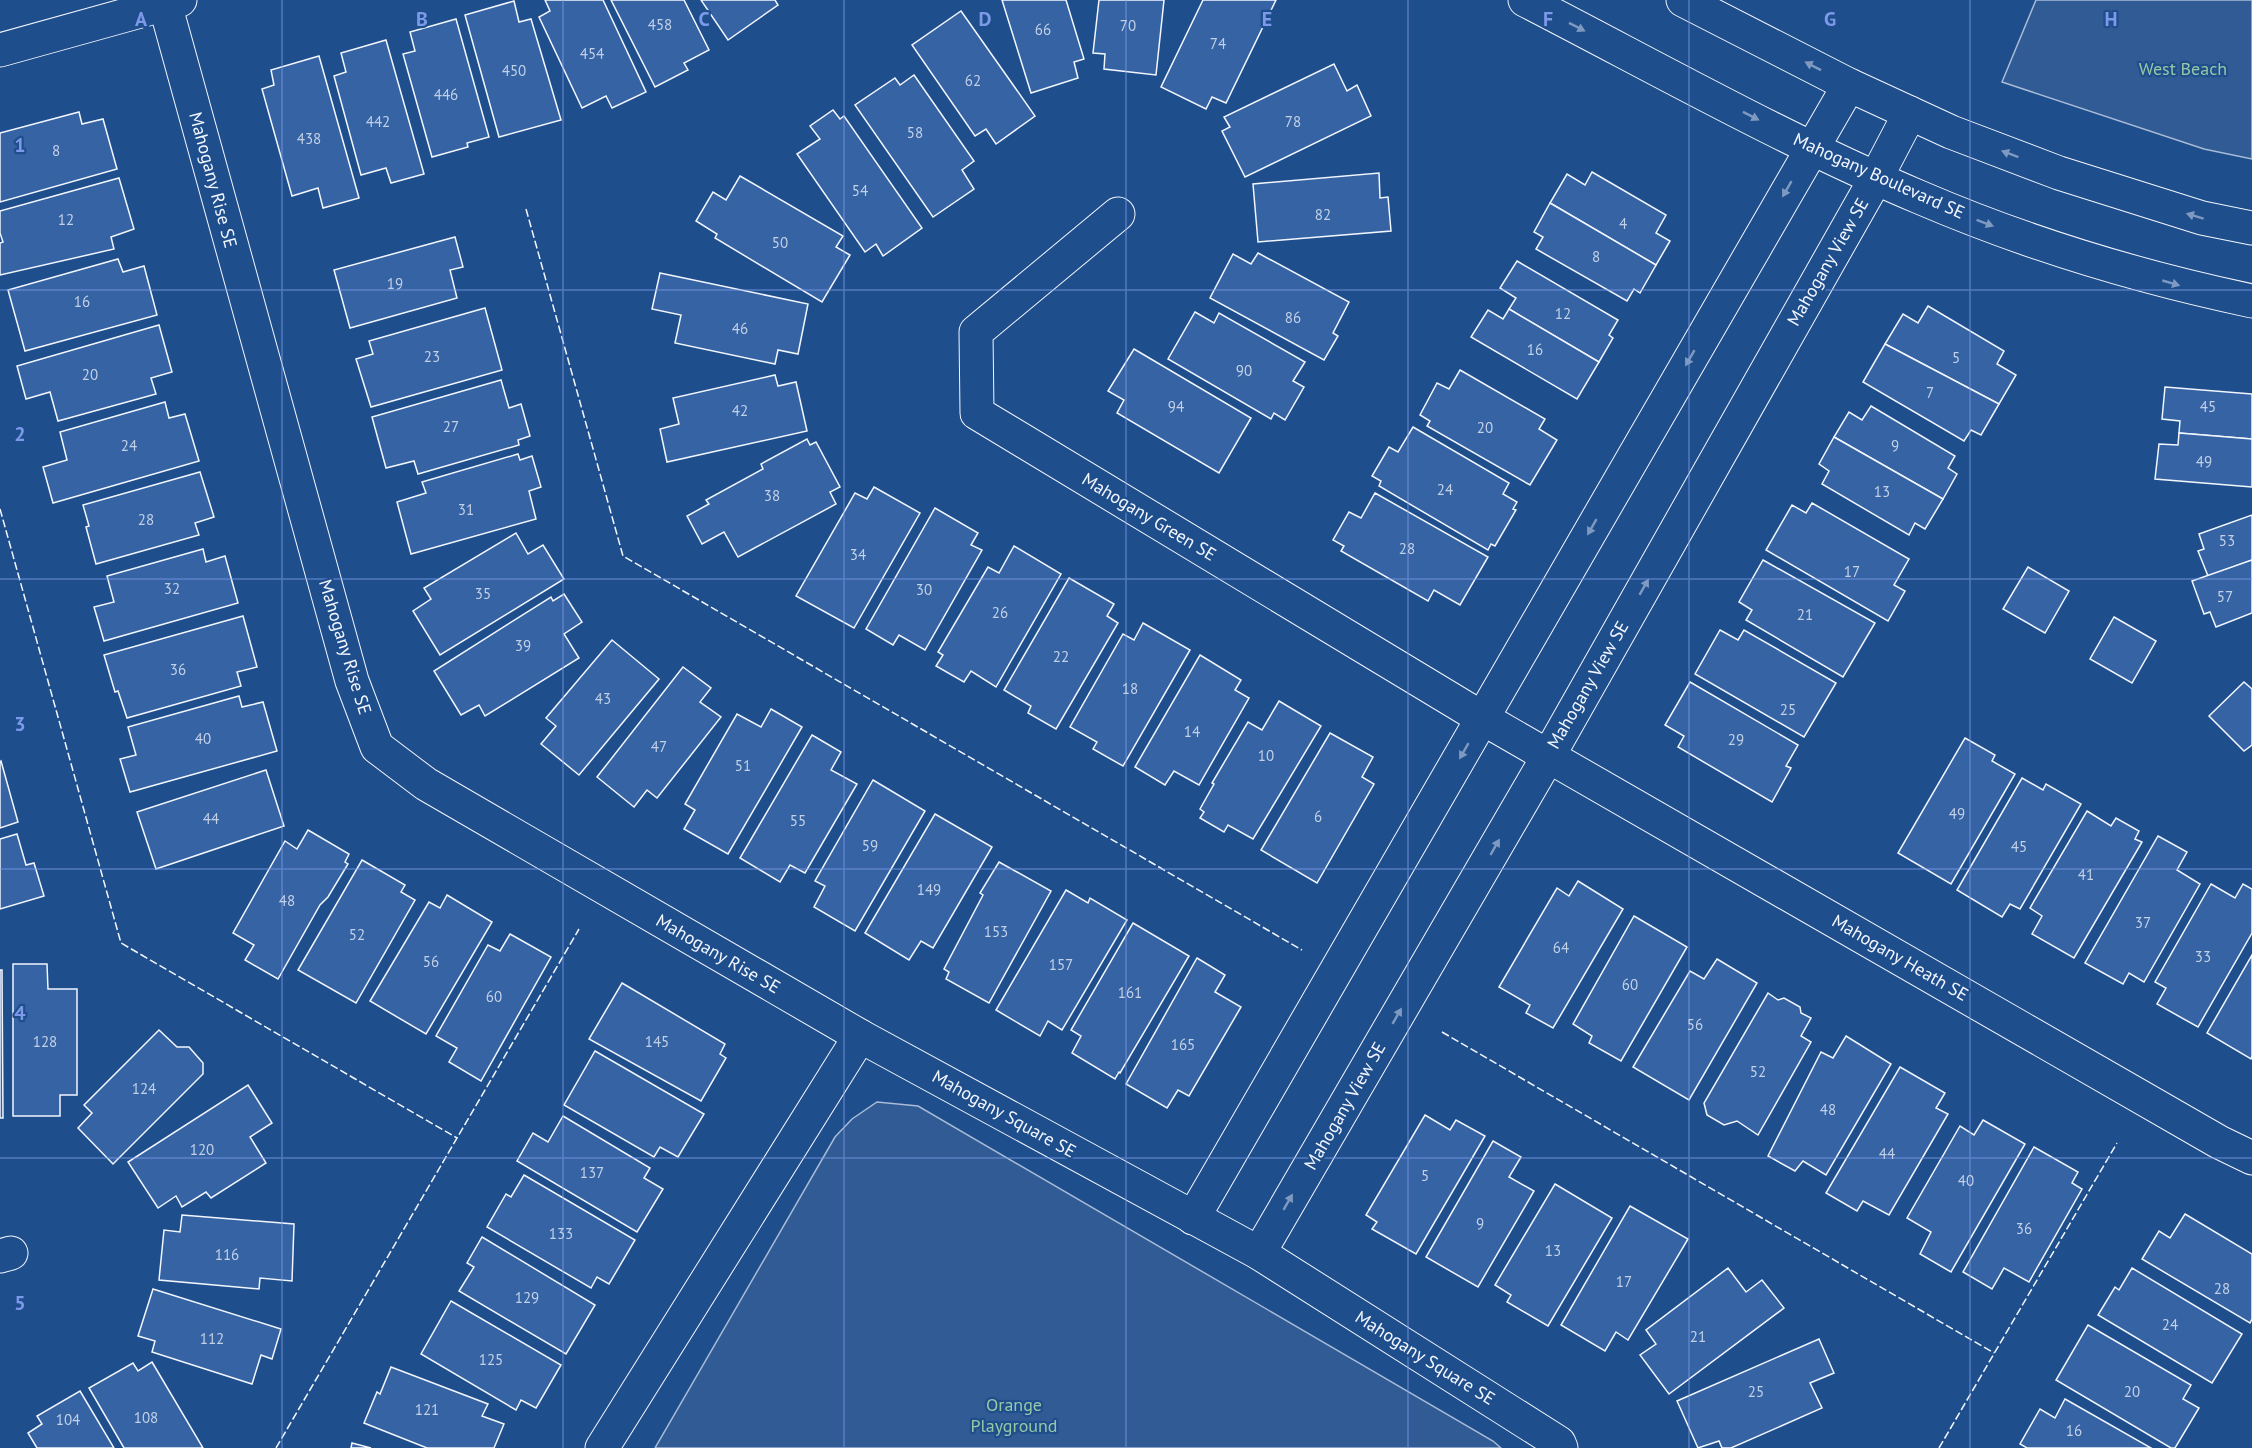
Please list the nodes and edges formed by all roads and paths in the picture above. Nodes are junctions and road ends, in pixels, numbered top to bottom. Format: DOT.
graph roads {
  1 [pos="1525,0"];
  2 [pos="1683,0"];
  3 [pos="172,2"];
  4 [pos="0,50"];
  5 [pos="1849,85"];
  6 [pos="1910,113"];
  7 [pos="1811,147"];
  8 [pos="1876,178"];
  9 [pos="1119,214"];
  10 [pos="2252,228"];
  11 [pos="2252,301"];
  12 [pos="1482,718"];
  13 [pos="1549,755"];
  14 [pos="860,1036"];
  15 [pos="2252,1158"];
  16 [pos="1193,1218"];
  17 [pos="1259,1253"];
  18 [pos="602,1448"];
  19 [pos="1561,1448"];
  1 -- 7 [label="street, Mahogany Boulevard SE, one-way"];
  5 -- 2 [label="street, one-way"];
  3 -- 4 [label="street"];
  3 -- 14 [label="street, Mahogany Rise SE"];
  5 -- 6 [label="street"];
  5 -- 7 [label="street"];
  6 -- 8 [label="street, Mahogany View SE"];
  10 -- 6 [label="street, one-way"];
  7 -- 8 [label="street, Mahogany Boulevard SE"];
  7 -- 12 [label="street, one-way"];
  8 -- 11 [label="street, Mahogany Boulevard SE, one-way"];
  13 -- 8 [label="street, Mahogany View SE, one-way"];
  9 -- 12 [label="street, Mahogany Green SE"];
  12 -- 13 [label="street, Mahogany Green SE"];
  12 -- 16 [label="street, one-way"];
  13 -- 15 [label="street, Mahogany Heath SE"];
  17 -- 13 [label="street, Mahogany View SE, one-way"];
  14 -- 16 [label="street, Mahogany Square SE"];
  14 -- 18 [label="street"];
  16 -- 17 [label="street, Mahogany Square SE"];
  17 -- 19 [label="street, Mahogany Square SE"];
}
